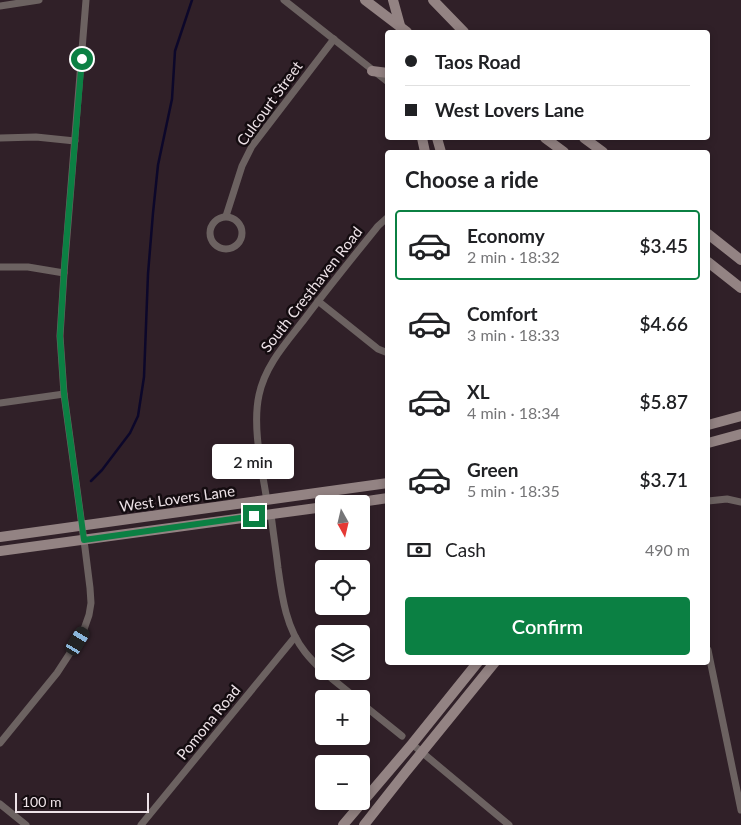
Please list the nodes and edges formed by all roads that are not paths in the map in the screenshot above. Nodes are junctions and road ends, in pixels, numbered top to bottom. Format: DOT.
graph roads {
  1 [pos="39,0"];
  2 [pos="86,0"];
  3 [pos="284,0"];
  4 [pos="365,0"];
  5 [pos="393,0"];
  6 [pos="433,0"];
  7 [pos="0,6"];
  8 [pos="402,30"];
  9 [pos="403,30"];
  10 [pos="462,30"];
  11 [pos="334,39"];
  12 [pos="372,71"];
  13 [pos="385,73"];
  14 [pos="385,80"];
  15 [pos="0,138"];
  16 [pos="75,140"];
  17 [pos="548,140"];
  18 [pos="587,140"];
  19 [pos="561,150"];
  20 [pos="599,150"];
  21 [pos="226,216"];
  22 [pos="385,220"];
  23 [pos="710,236"];
  24 [pos="741,260"];
  25 [pos="710,264"];
  26 [pos="0,267"];
  27 [pos="64,273"];
  28 [pos="741,288"];
  29 [pos="318,301"];
  30 [pos="385,352"];
  31 [pos="64,394"];
  32 [pos="0,403"];
  33 [pos="741,416"];
  34 [pos="710,424"];
  35 [pos="741,434"];
  36 [pos="710,442"];
  37 [pos="385,483"];
  38 [pos="385,498"];
  39 [pos="267,501"];
  40 [pos="370,501"];
  41 [pos="710,501"];
  42 [pos="741,502"];
  43 [pos="315,508"];
  44 [pos="271,514"];
  45 [pos="82,526"];
  46 [pos="0,537"];
  47 [pos="84,540"];
  48 [pos="0,552"];
  49 [pos="295,637"];
  50 [pos="710,660"];
  51 [pos="476,665"];
  52 [pos="494,665"];
  53 [pos="346,690"];
  54 [pos="370,710"];
  55 [pos="402,736"];
  56 [pos="0,743"];
  57 [pos="412,744"];
  58 [pos="423,753"];
  59 [pos="0,804"];
  60 [pos="741,810"];
  61 [pos="507,824"];
  62 [pos="26,825"];
  63 [pos="142,825"];
  64 [pos="344,825"];
  65 [pos="364,825"];
  1 -- 7 [label="street"];
  2 -- 16 [label="street"];
  3 -- 11 [label="street"];
  4 -- 8 [label="main road"];
  5 -- 9 [label="main road"];
  6 -- 10 [label="main road"];
  11 -- 12 [label="street"];
  11 -- 21 [label="street, Culcourt Street"];
  12 -- 13 [label="main road"];
  12 -- 14 [label="street"];
  15 -- 16 [label="street"];
  16 -- 27 [label="street"];
  17 -- 19 [label="main road"];
  18 -- 20 [label="main road"];
  21 -- 21 [label="street, Culcourt Street"];
  22 -- 29 [label="street, South Cresthaven Road"];
  23 -- 24 [label="main road"];
  25 -- 28 [label="main road"];
  26 -- 27 [label="street"];
  27 -- 31 [label="street"];
  29 -- 30 [label="street"];
  29 -- 39 [label="street, South Cresthaven Road"];
  31 -- 32 [label="street"];
  31 -- 45 [label="street"];
  33 -- 34 [label="main road"];
  35 -- 36 [label="main road"];
  37 -- 39 [label="main road, West Lovers Lane"];
  38 -- 40 [label="main road"];
  39 -- 44 [label="main road"];
  39 -- 45 [label="main road, West Lovers Lane"];
  41 -- 42 [label="street"];
  43 -- 44 [label="main road, West Lovers Lane"];
  44 -- 47 [label="main road, West Lovers Lane"];
  44 -- 49 [label="street"];
  45 -- 46 [label="main road, West Lovers Lane"];
  45 -- 47 [label="street"];
  47 -- 48 [label="main road, West Lovers Lane"];
  47 -- 56 [label="street"];
  49 -- 53 [label="street"];
  49 -- 63 [label="street, Pomona Road"];
  50 -- 60 [label="street"];
  51 -- 57 [label="main road"];
  52 -- 58 [label="main road"];
  54 -- 55 [label="street"];
  57 -- 58 [label="street"];
  57 -- 64 [label="main road"];
  58 -- 61 [label="street"];
  58 -- 65 [label="main road"];
  59 -- 62 [label="street"];
}
